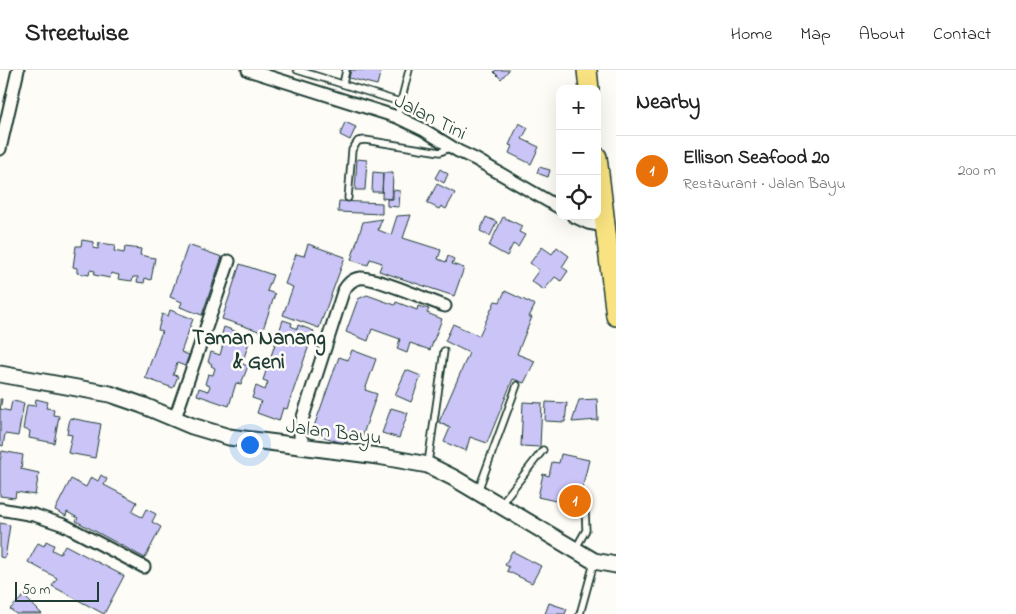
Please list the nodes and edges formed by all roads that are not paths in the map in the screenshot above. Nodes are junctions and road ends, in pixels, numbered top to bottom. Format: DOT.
graph roads {
  1 [pos="18,70"];
  2 [pos="248,70"];
  3 [pos="297,70"];
  4 [pos="346,70"];
  5 [pos="409,70"];
  6 [pos="587,70"];
  7 [pos="343,84"];
  8 [pos="589,85"];
  9 [pos="400,102"];
  10 [pos="397,117"];
  11 [pos="452,147"];
  12 [pos="0,149"];
  13 [pos="599,175"];
  14 [pos="348,198"];
  15 [pos="556,206"];
  16 [pos="582,220"];
  17 [pos="605,226"];
  18 [pos="230,261"];
  19 [pos="614,286"];
  20 [pos="445,306"];
  21 [pos="616,316"];
  22 [pos="444,351"];
  23 [pos="0,374"];
  24 [pos="517,385"];
  25 [pos="175,418"];
  26 [pos="306,448"];
  27 [pos="543,450"];
  28 [pos="428,465"];
  29 [pos="477,492"];
  30 [pos="500,505"];
  31 [pos="585,508"];
  32 [pos="0,509"];
  33 [pos="575,550"];
  34 [pos="594,561"];
  35 [pos="616,566"];
  36 [pos="144,567"];
  37 [pos="580,614"];
  1 -- 12 [label="street"];
  2 -- 10 [label="street, Jalan Tini"];
  3 -- 7 [label="lane"];
  4 -- 7 [label="lane"];
  5 -- 9 [label="lane"];
  6 -- 8 [label="main road"];
  7 -- 9 [label="lane"];
  9 -- 10 [label="lane"];
  10 -- 11 [label="street, Jalan Tini"];
  11 -- 14 [label="lane"];
  11 -- 15 [label="street, Jalan Tini"];
  13 -- 17 [label="main road"];
  16 -- 17 [label="street"];
  17 -- 19 [label="main road"];
  18 -- 25 [label="street"];
  19 -- 21 [label="main road"];
  20 -- 26 [label="street"];
  22 -- 28 [label="lane"];
  23 -- 25 [label="street, Jalan Bayu"];
  24 -- 29 [label="lane"];
  25 -- 26 [label="street, Jalan Bayu"];
  26 -- 28 [label="street, Jalan Bayu"];
  27 -- 30 [label="lane"];
  28 -- 29 [label="street, Jalan Bayu"];
  29 -- 30 [label="street, Jalan Bayu"];
  30 -- 33 [label="street, Jalan Bayu"];
  31 -- 33 [label="lane"];
  32 -- 36 [label="street"];
  33 -- 34 [label="street, Jalan Bayu"];
  34 -- 35 [label="street, Jalan Bayu"];
  34 -- 37 [label="lane"];
}
